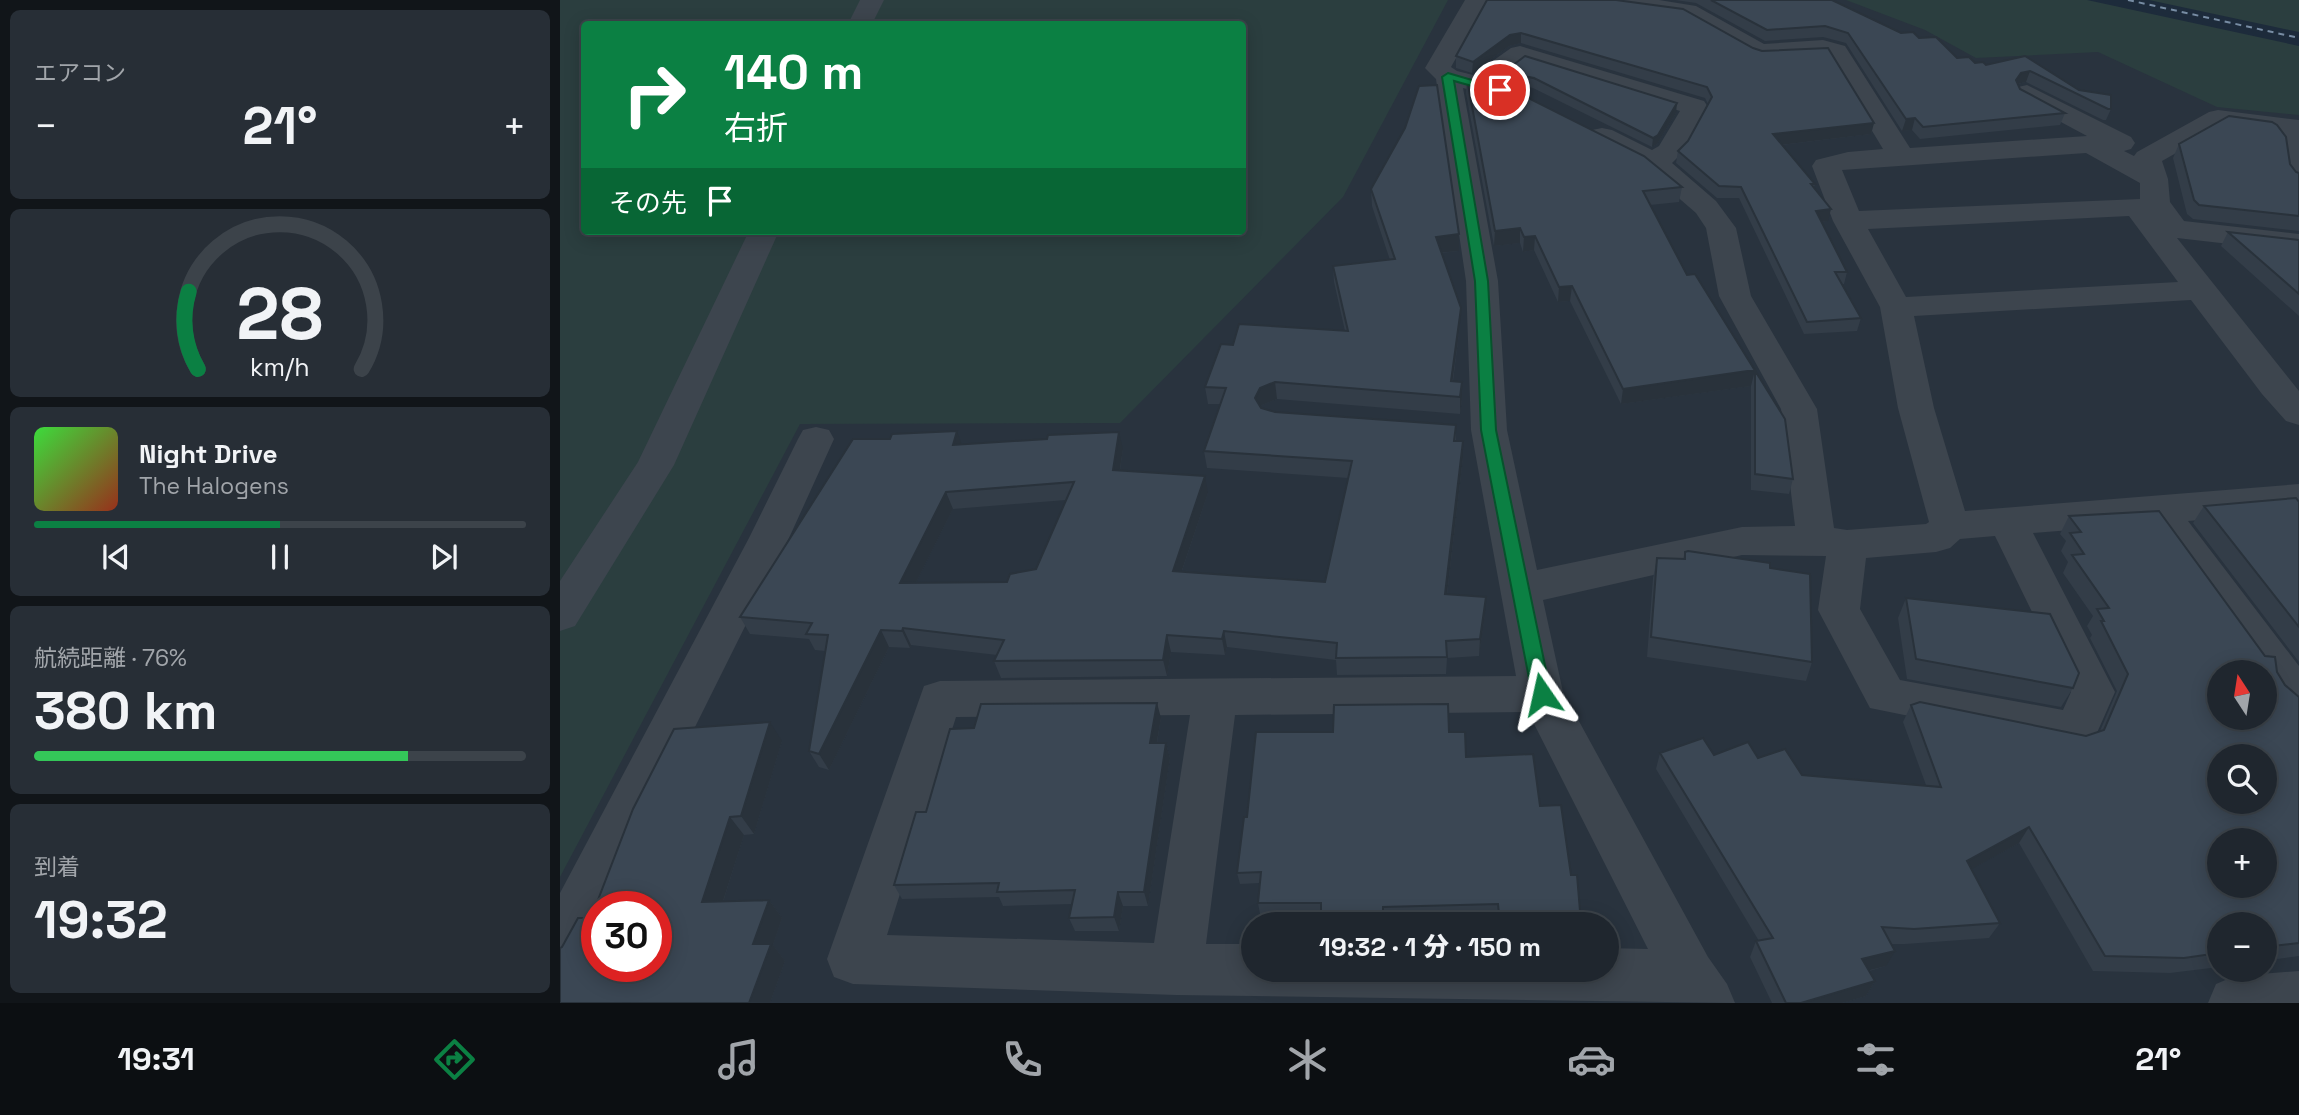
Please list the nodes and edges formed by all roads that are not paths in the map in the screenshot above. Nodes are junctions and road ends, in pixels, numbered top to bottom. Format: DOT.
graph roads {
  1 [pos="872,0"];
  2 [pos="1477,0"];
  3 [pos="1607,0"];
  4 [pos="1689,6"];
  5 [pos="862,21"];
  6 [pos="1463,80"];
  7 [pos="1512,93"];
  8 [pos="2027,93"];
  9 [pos="1582,126"];
  10 [pos="2290,127"];
  11 [pos="1902,157"];
  12 [pos="1654,162"];
  13 [pos="2150,169"];
  14 [pos="2299,177"];
  15 [pos="1848,221"];
  16 [pos="762,235"];
  17 [pos="2299,243"];
  18 [pos="2200,290"];
  19 [pos="1896,307"];
  20 [pos="2299,413"];
  21 [pos="816,439"];
  22 [pos="2299,498"];
  23 [pos="2159,510"];
  24 [pos="2008,523"];
  25 [pos="1950,526"];
  26 [pos="1831,542"];
  27 [pos="1522,589"];
  28 [pos="560,615"];
  29 [pos="2295,689"];
  30 [pos="1542,694"];
  31 [pos="1215,696"];
  32 [pos="560,945"];
  33 [pos="1176,969"];
  34 [pos="1699,989"];
  35 [pos="2299,997"];
  36 [pos="2235,1003"];
  1 -- 5 [label="street"];
  2 -- 6 [label="street"];
  3 -- 4 [label="street"];
  4 -- 11 [label="street"];
  6 -- 7 [label="street"];
  6 -- 12 [label="street"];
  6 -- 27 [label="street"];
  8 -- 13 [label="street"];
  9 -- 12 [label="street"];
  10 -- 13 [label="street"];
  10 -- 14 [label="street"];
  11 -- 13 [label="street"];
  11 -- 15 [label="street"];
  12 -- 26 [label="street"];
  13 -- 17 [label="street"];
  15 -- 18 [label="street"];
  15 -- 19 [label="street"];
  16 -- 28 [label="street"];
  18 -- 19 [label="street"];
  18 -- 20 [label="street"];
  19 -- 25 [label="street"];
  21 -- 32 [label="street"];
  22 -- 23 [label="street"];
  23 -- 24 [label="street"];
  23 -- 29 [label="street"];
  24 -- 25 [label="street"];
  24 -- 26 [label="street"];
  25 -- 26 [label="street"];
  26 -- 27 [label="street"];
  27 -- 30 [label="street"];
  30 -- 31 [label="street"];
  30 -- 34 [label="street"];
  31 -- 33 [label="street"];
  31 -- 33 [label="street"];
  33 -- 34 [label="street"];
  35 -- 36 [label="street"];
}
